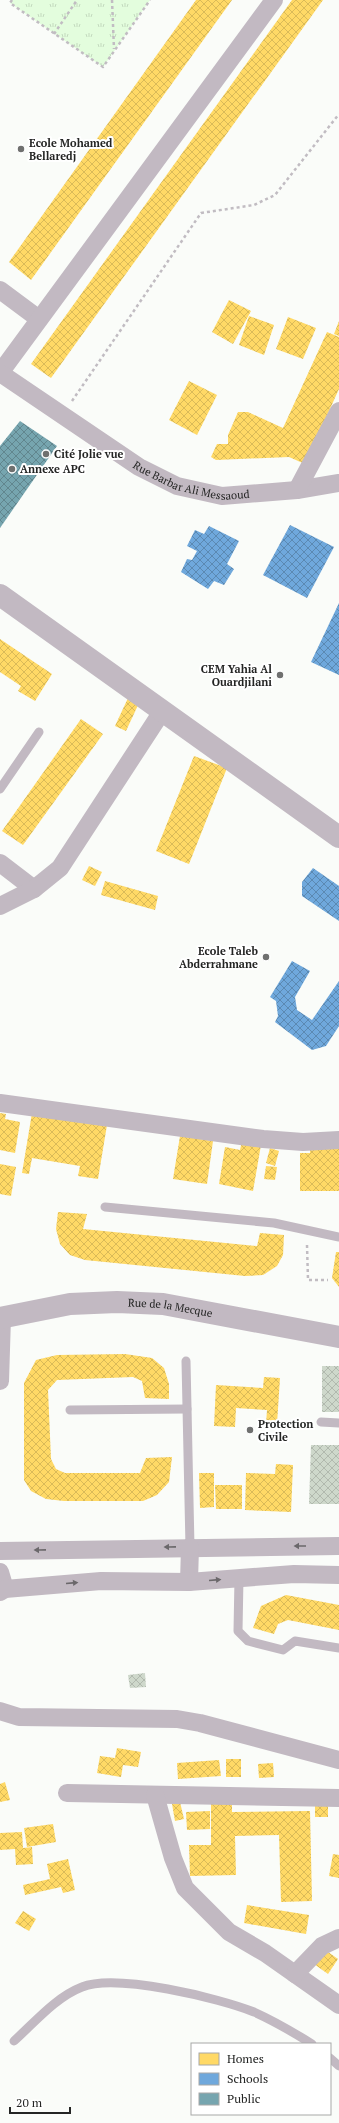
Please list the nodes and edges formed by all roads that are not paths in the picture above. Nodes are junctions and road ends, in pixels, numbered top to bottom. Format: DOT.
graph roads {
  1 [pos="274,0"];
  2 [pos="0,290"];
  3 [pos="39,319"];
  4 [pos="0,373"];
  5 [pos="339,411"];
  6 [pos="339,483"];
  7 [pos="296,490"];
  8 [pos="0,595"];
  9 [pos="163,710"];
  10 [pos="39,732"];
  11 [pos="0,789"];
  12 [pos="339,837"];
  13 [pos="0,864"];
  14 [pos="34,889"];
  15 [pos="0,906"];
  16 [pos="0,1103"];
  17 [pos="339,1140"];
  18 [pos="105,1207"];
  19 [pos="339,1237"];
  20 [pos="1,1318"];
  21 [pos="339,1337"];
  22 [pos="186,1360"];
  23 [pos="0,1381"];
  24 [pos="187,1409"];
  25 [pos="70,1410"];
  26 [pos="321,1422"];
  27 [pos="339,1423"];
  28 [pos="339,1546"];
  29 [pos="190,1547"];
  30 [pos="0,1551"];
  31 [pos="339,1575"];
  32 [pos="239,1578"];
  33 [pos="189,1582"];
  34 [pos="2,1585"];
  35 [pos="339,1648"];
  36 [pos="0,1711"];
  37 [pos="339,1760"];
  38 [pos="67,1793"];
  39 [pos="155,1795"];
  40 [pos="339,1798"];
  41 [pos="339,1938"];
  42 [pos="295,1974"];
  43 [pos="339,2005"];
  44 [pos="14,2041"];
  45 [pos="311,2043"];
  46 [pos="331,2059"];
  47 [pos="339,2066"];
  1 -- 3 [label="street"];
  2 -- 3 [label="street"];
  3 -- 4 [label="street"];
  4 -- 7 [label="street, Rue Barbar Ali Messaoud"];
  5 -- 7 [label="street"];
  6 -- 7 [label="street, Rue Barbar Ali Messaoud"];
  8 -- 9 [label="street"];
  9 -- 12 [label="street"];
  9 -- 14 [label="street"];
  10 -- 11 [label="lane"];
  13 -- 14 [label="street"];
  14 -- 15 [label="street"];
  16 -- 17 [label="street"];
  18 -- 19 [label="lane"];
  20 -- 21 [label="street, Rue de la Mecque"];
  20 -- 23 [label="street"];
  22 -- 24 [label="lane"];
  24 -- 25 [label="lane"];
  24 -- 29 [label="lane"];
  26 -- 27 [label="lane"];
  28 -- 29 [label="street, one-way"];
  29 -- 30 [label="street, one-way"];
  29 -- 33 [label="street"];
  31 -- 32 [label="street"];
  33 -- 32 [label="street, one-way"];
  32 -- 35 [label="lane"];
  34 -- 33 [label="street, one-way"];
  36 -- 37 [label="street"];
  38 -- 39 [label="street"];
  39 -- 40 [label="street"];
  39 -- 42 [label="street"];
  41 -- 42 [label="street"];
  42 -- 43 [label="street"];
  44 -- 45 [label="lane"];
  46 -- 47 [label="lane"];
}
